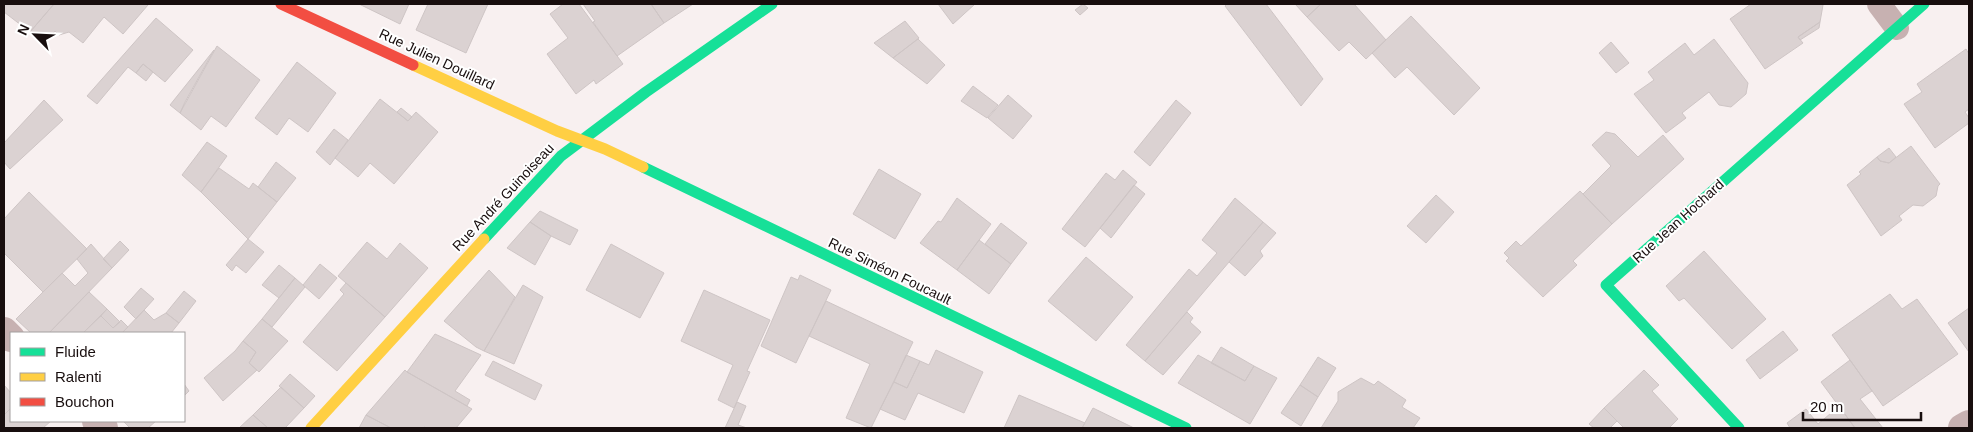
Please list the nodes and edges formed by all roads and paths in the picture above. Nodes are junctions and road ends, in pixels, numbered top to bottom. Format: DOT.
graph roads {
  1 [pos="281,4"];
  2 [pos="772,4"];
  3 [pos="1879,4"];
  4 [pos="1924,4"];
  5 [pos="1897,28"];
  6 [pos="582,140"];
  7 [pos="1969,424"];
  8 [pos="311,428"];
  9 [pos="1186,428"];
  10 [pos="1739,428"];
  11 [pos="1962,428"];
  1 -- 6 [label="street, Rue Julien Douillard"];
  2 -- 6 [label="street, Rue André Guinoiseau"];
  3 -- 5 [label="lane"];
  4 -- 5 [label="street, Rue Jean Hochard"];
  5 -- 10 [label="street, Rue Jean Hochard"];
  6 -- 8 [label="street, Rue André Guinoiseau"];
  6 -- 9 [label="street, Rue Siméon Foucault"];
  7 -- 11 [label="street"];
}
